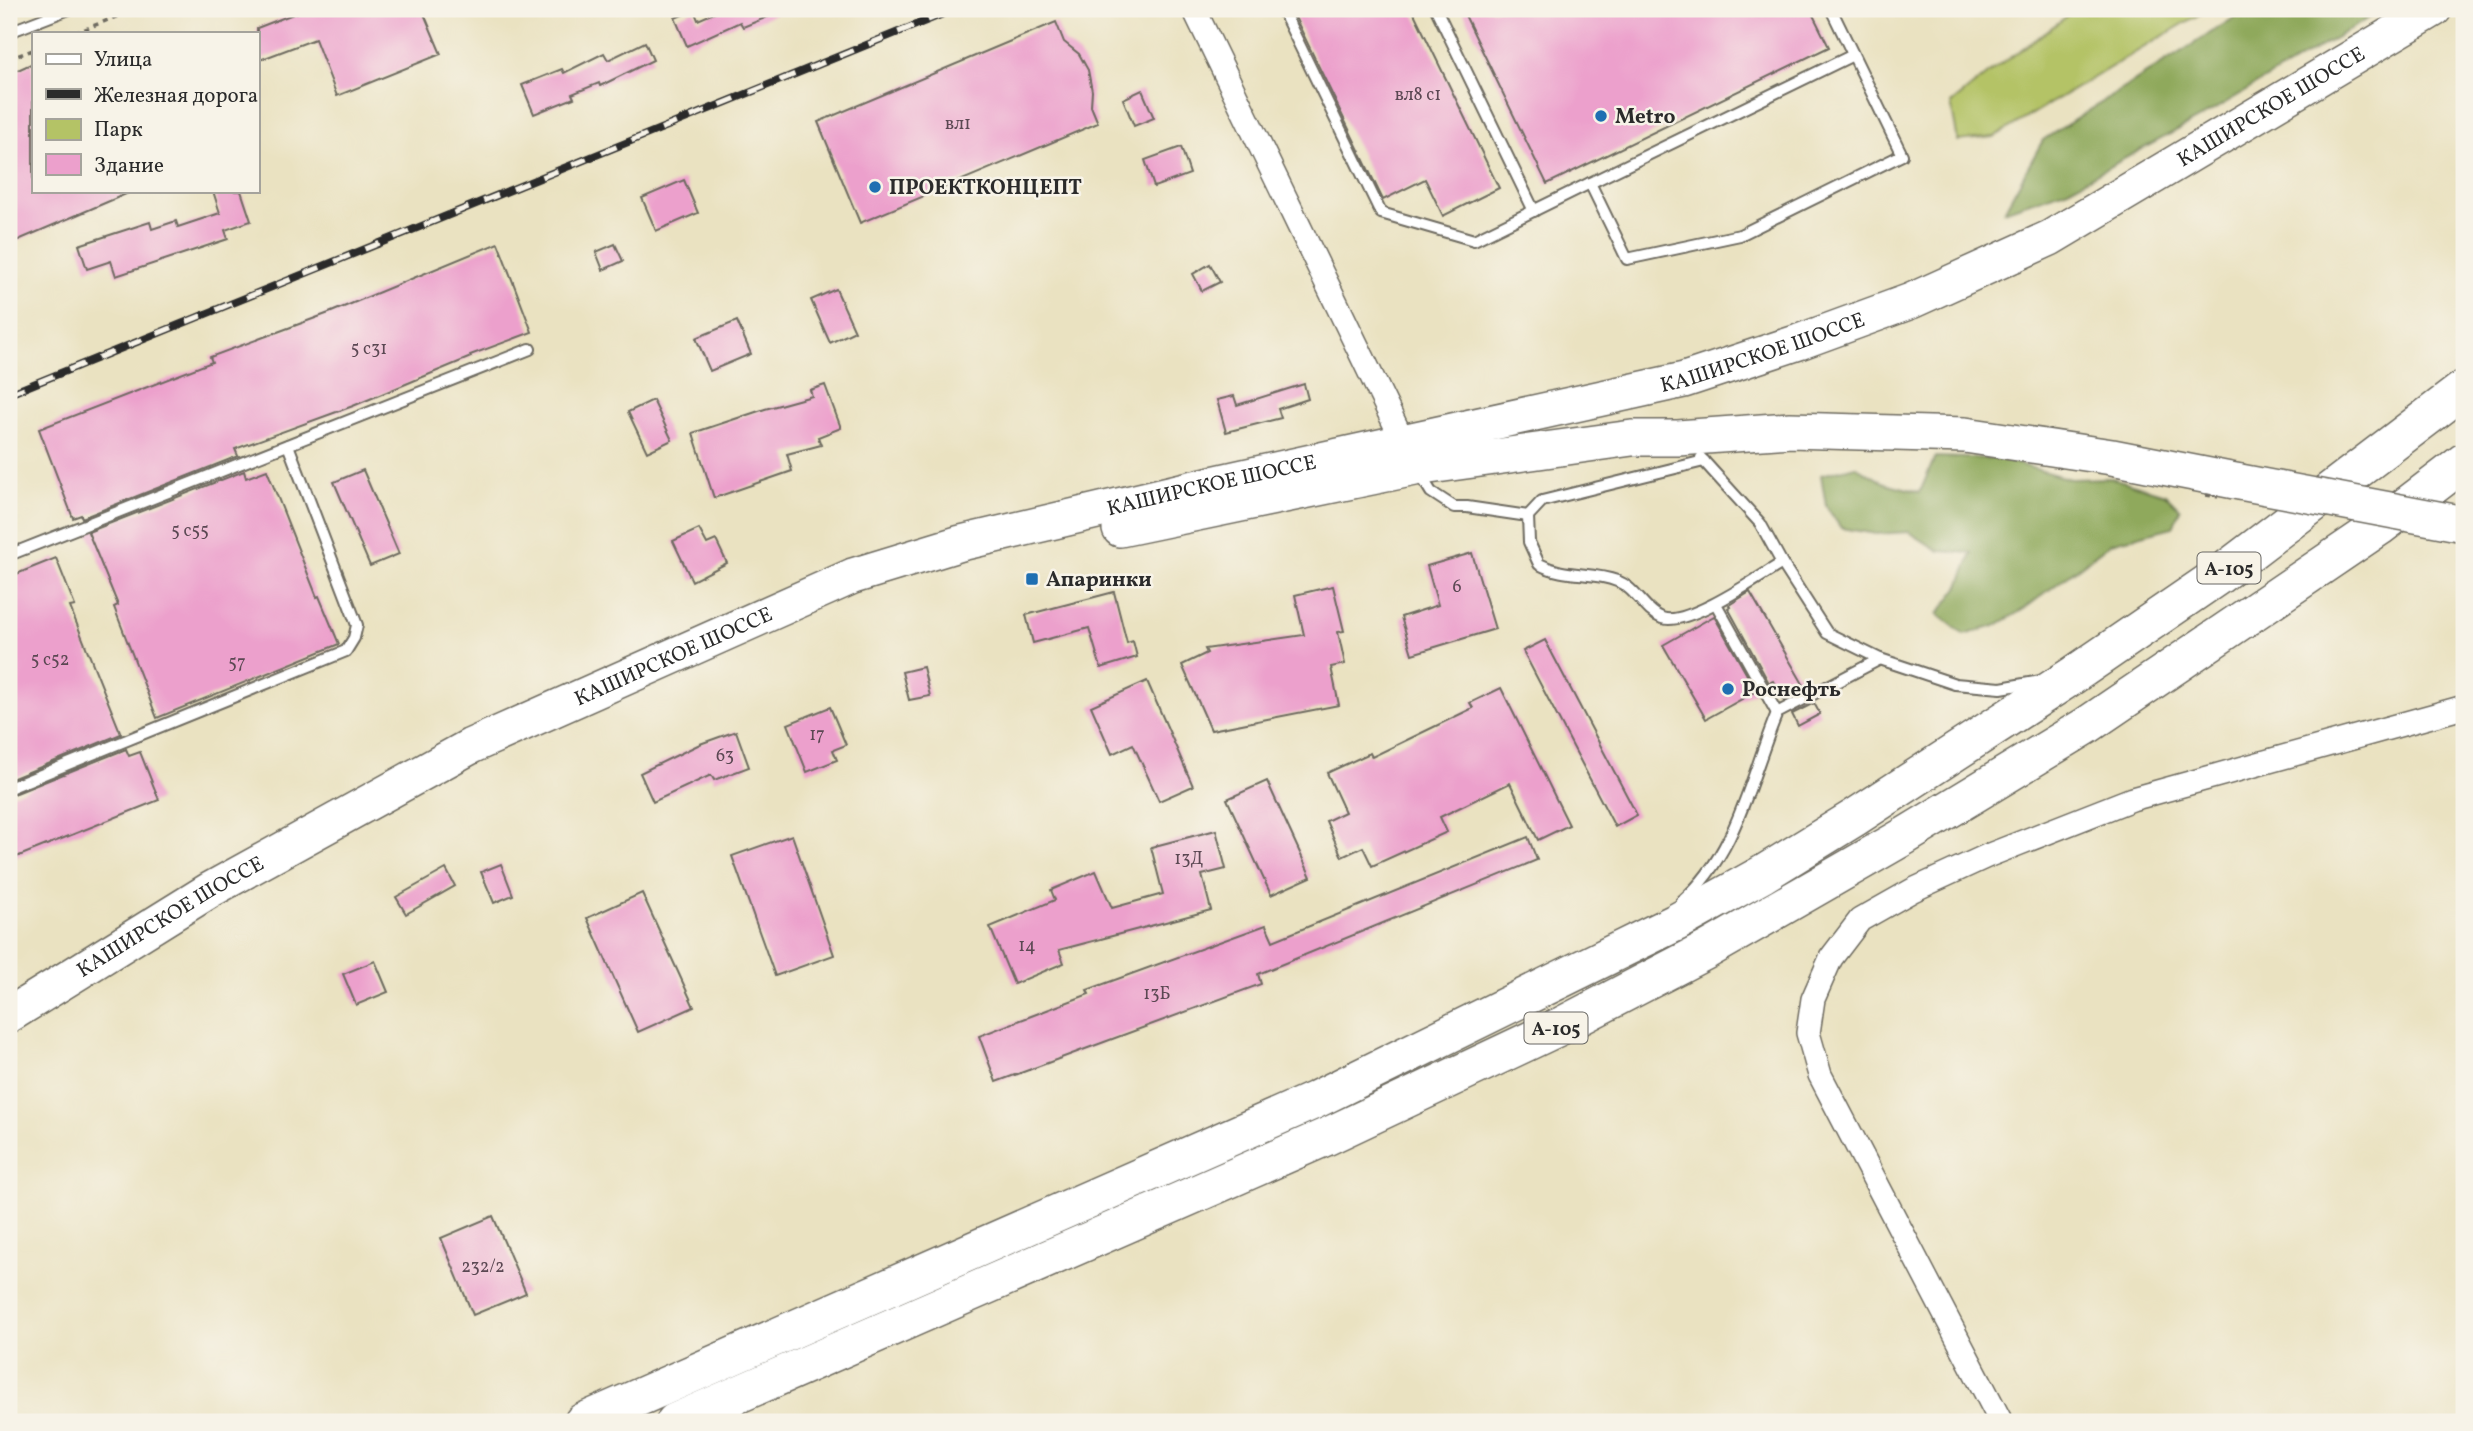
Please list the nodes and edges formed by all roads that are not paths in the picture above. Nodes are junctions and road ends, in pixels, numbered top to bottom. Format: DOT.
graph roads {
  1 [pos="69,9"];
  2 [pos="1194,9"];
  3 [pos="1282,9"];
  4 [pos="1436,9"];
  5 [pos="1830,9"];
  6 [pos="2434,9"];
  7 [pos="9,32"];
  8 [pos="1853,55"];
  9 [pos="1590,183"];
  10 [pos="1534,211"];
  11 [pos="530,349"];
  12 [pos="2464,389"];
  13 [pos="1634,393"];
  14 [pos="1632,438"];
  15 [pos="288,445"];
  16 [pos="1691,449"];
  17 [pos="1409,456"];
  18 [pos="2464,462"];
  19 [pos="1528,516"];
  20 [pos="2464,524"];
  21 [pos="9,555"];
  22 [pos="1782,563"];
  23 [pos="1716,604"];
  24 [pos="1880,659"];
  25 [pos="2072,676"];
  26 [pos="2464,707"];
  27 [pos="1777,713"];
  28 [pos="9,788"];
  29 [pos="1576,973"];
  30 [pos="9,1015"];
  31 [pos="9,1041"];
  32 [pos="583,1422"];
  33 [pos="675,1422"];
  34 [pos="2001,1422"];
  1 -- 7 [label="lane"];
  2 -- 17 [label="street"];
  3 -- 10 [label="lane"];
  4 -- 10 [label="lane"];
  5 -- 8 [label="lane"];
  6 -- 13 [label="main road, КАШИРСКОЕ ШОССЕ"];
  8 -- 9 [label="lane"];
  8 -- 9 [label="lane"];
  9 -- 10 [label="lane"];
  11 -- 15 [label="lane"];
  12 -- 25 [label="highway, А-105"];
  13 -- 14 [label="main road"];
  13 -- 17 [label="main road, КАШИРСКОЕ ШОССЕ"];
  14 -- 16 [label="main road"];
  14 -- 17 [label="main road"];
  15 -- 21 [label="lane"];
  15 -- 28 [label="lane"];
  16 -- 19 [label="lane"];
  16 -- 20 [label="main road, bridge"];
  16 -- 22 [label="lane"];
  17 -- 19 [label="lane"];
  17 -- 30 [label="main road, КАШИРСКОЕ ШОССЕ"];
  17 -- 31 [label="main road, КАШИРСКОЕ ШОССЕ"];
  18 -- 33 [label="highway, А-105"];
  19 -- 23 [label="lane"];
  22 -- 23 [label="lane"];
  22 -- 24 [label="lane"];
  23 -- 27 [label="lane"];
  24 -- 25 [label="lane"];
  24 -- 27 [label="lane"];
  25 -- 29 [label="highway, А-105"];
  26 -- 34 [label="street"];
  27 -- 29 [label="lane"];
  29 -- 32 [label="highway, А-105"];
}
